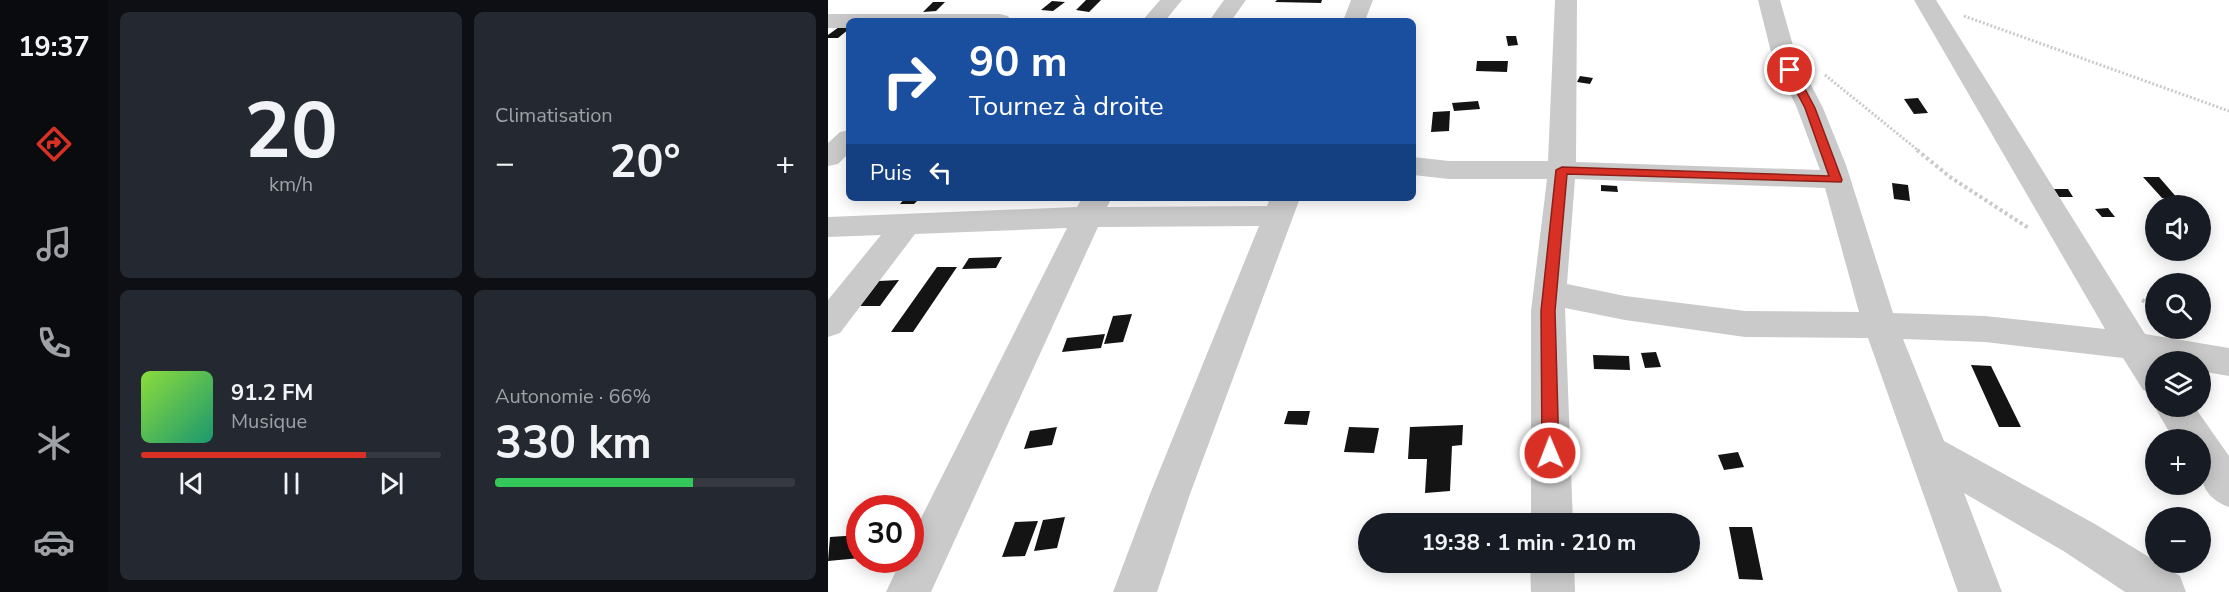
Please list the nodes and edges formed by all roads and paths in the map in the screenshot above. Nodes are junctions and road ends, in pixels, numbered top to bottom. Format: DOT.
graph roads {
  1 [pos="999,0"];
  2 [pos="1171,0"];
  3 [pos="1234,0"];
  4 [pos="1362,0"];
  5 [pos="1566,0"];
  6 [pos="1769,0"];
  7 [pos="1926,1"];
  8 [pos="979,18"];
  9 [pos="1156,18"];
  10 [pos="1222,18"];
  11 [pos="1355,18"];
  12 [pos="828,21"];
  13 [pos="846,21"];
  14 [pos="1822,74"];
  15 [pos="2229,111"];
  16 [pos="846,141"];
  17 [pos="828,158"];
  18 [pos="1416,166"];
  19 [pos="1562,170"];
  20 [pos="1837,180"];
  21 [pos="979,201"];
  22 [pos="1092,207"];
  23 [pos="1281,207"];
  24 [pos="961,223"];
  25 [pos="905,226"];
  26 [pos="828,227"];
  27 [pos="2078,253"];
  28 [pos="1551,293"];
  29 [pos="2135,295"];
  30 [pos="2145,301"];
  31 [pos="828,324"];
  32 [pos="1880,325"];
  33 [pos="2133,346"];
  34 [pos="2229,362"];
  35 [pos="2145,364"];
  36 [pos="1929,452"];
  37 [pos="2211,463"];
  38 [pos="2229,489"];
  39 [pos="1552,513"];
  40 [pos="1552,573"];
  41 [pos="908,592"];
  42 [pos="1135,592"];
  43 [pos="1553,592"];
  44 [pos="1980,592"];
  45 [pos="2164,592"];
  1 -- 8 [label="street"];
  2 -- 9 [label="street"];
  3 -- 10 [label="street"];
  4 -- 11 [label="street"];
  5 -- 19 [label="street"];
  6 -- 20 [label="street"];
  7 -- 15 [label="path"];
  7 -- 27 [label="street"];
  12 -- 13 [label="street"];
  14 -- 27 [label="path"];
  16 -- 17 [label="street"];
  18 -- 19 [label="street"];
  19 -- 20 [label="street"];
  19 -- 28 [label="street"];
  20 -- 32 [label="street"];
  21 -- 24 [label="street"];
  22 -- 23 [label="street"];
  22 -- 24 [label="street"];
  22 -- 41 [label="street"];
  23 -- 42 [label="street"];
  24 -- 25 [label="street"];
  25 -- 26 [label="street"];
  25 -- 31 [label="street"];
  27 -- 33 [label="street"];
  28 -- 32 [label="street"];
  28 -- 39 [label="street"];
  29 -- 30 [label="path"];
  32 -- 33 [label="street"];
  32 -- 36 [label="street"];
  33 -- 34 [label="street"];
  33 -- 35 [label="street"];
  36 -- 44 [label="street"];
  36 -- 45 [label="street"];
  37 -- 38 [label="street"];
  40 -- 43 [label="street"];
}
